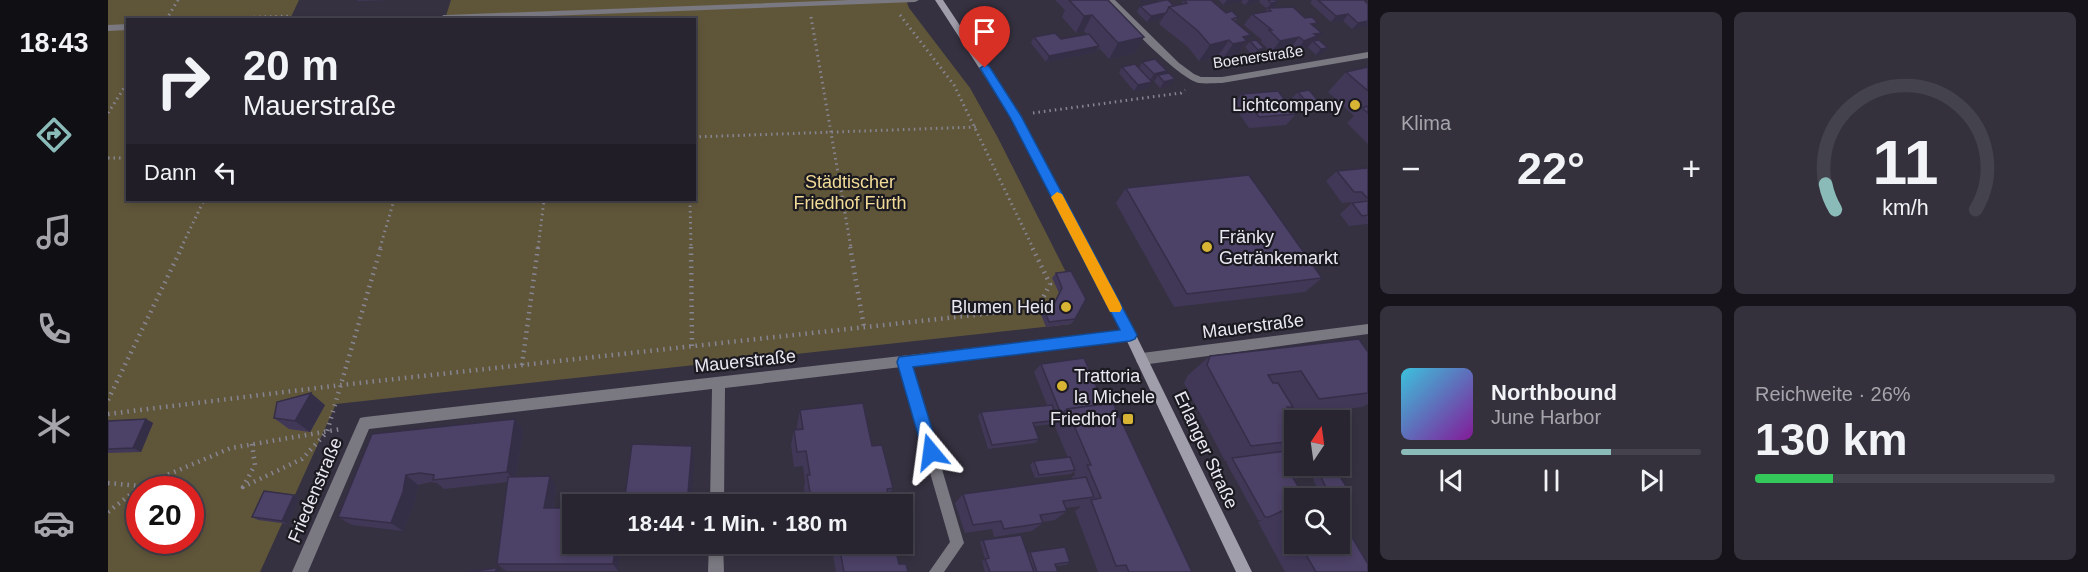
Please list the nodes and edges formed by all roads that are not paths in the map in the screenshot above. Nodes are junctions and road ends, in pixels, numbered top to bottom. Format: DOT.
graph roads {
  1 [pos="915,0"];
  2 [pos="939,0"];
  3 [pos="1110,0"];
  4 [pos="446,18"];
  5 [pos="126,27"];
  6 [pos="108,28"];
  7 [pos="1368,55"];
  8 [pos="1368,329"];
  9 [pos="1130,335"];
  10 [pos="1142,359"];
  11 [pos="904,362"];
  12 [pos="719,382"];
  13 [pos="365,423"];
  14 [pos="717,494"];
  15 [pos="716,554"];
  16 [pos="300,572"];
  17 [pos="716,572"];
  18 [pos="936,572"];
  19 [pos="1244,572"];
  1 -- 4 [label="lane"];
  2 -- 9 [label="main road, Erlanger Straße"];
  3 -- 7 [label="street, Boenerstraße"];
  5 -- 6 [label="lane"];
  8 -- 10 [label="street, Mauerstraße"];
  9 -- 10 [label="main road, Erlanger Straße"];
  9 -- 11 [label="street, Mauerstraße"];
  10 -- 19 [label="main road, Erlanger Straße"];
  11 -- 12 [label="street, Mauerstraße"];
  11 -- 18 [label="lane"];
  12 -- 13 [label="street, Mauerstraße"];
  12 -- 14 [label="street"];
  13 -- 16 [label="street, Friedenstraße"];
  15 -- 17 [label="street"];
}
